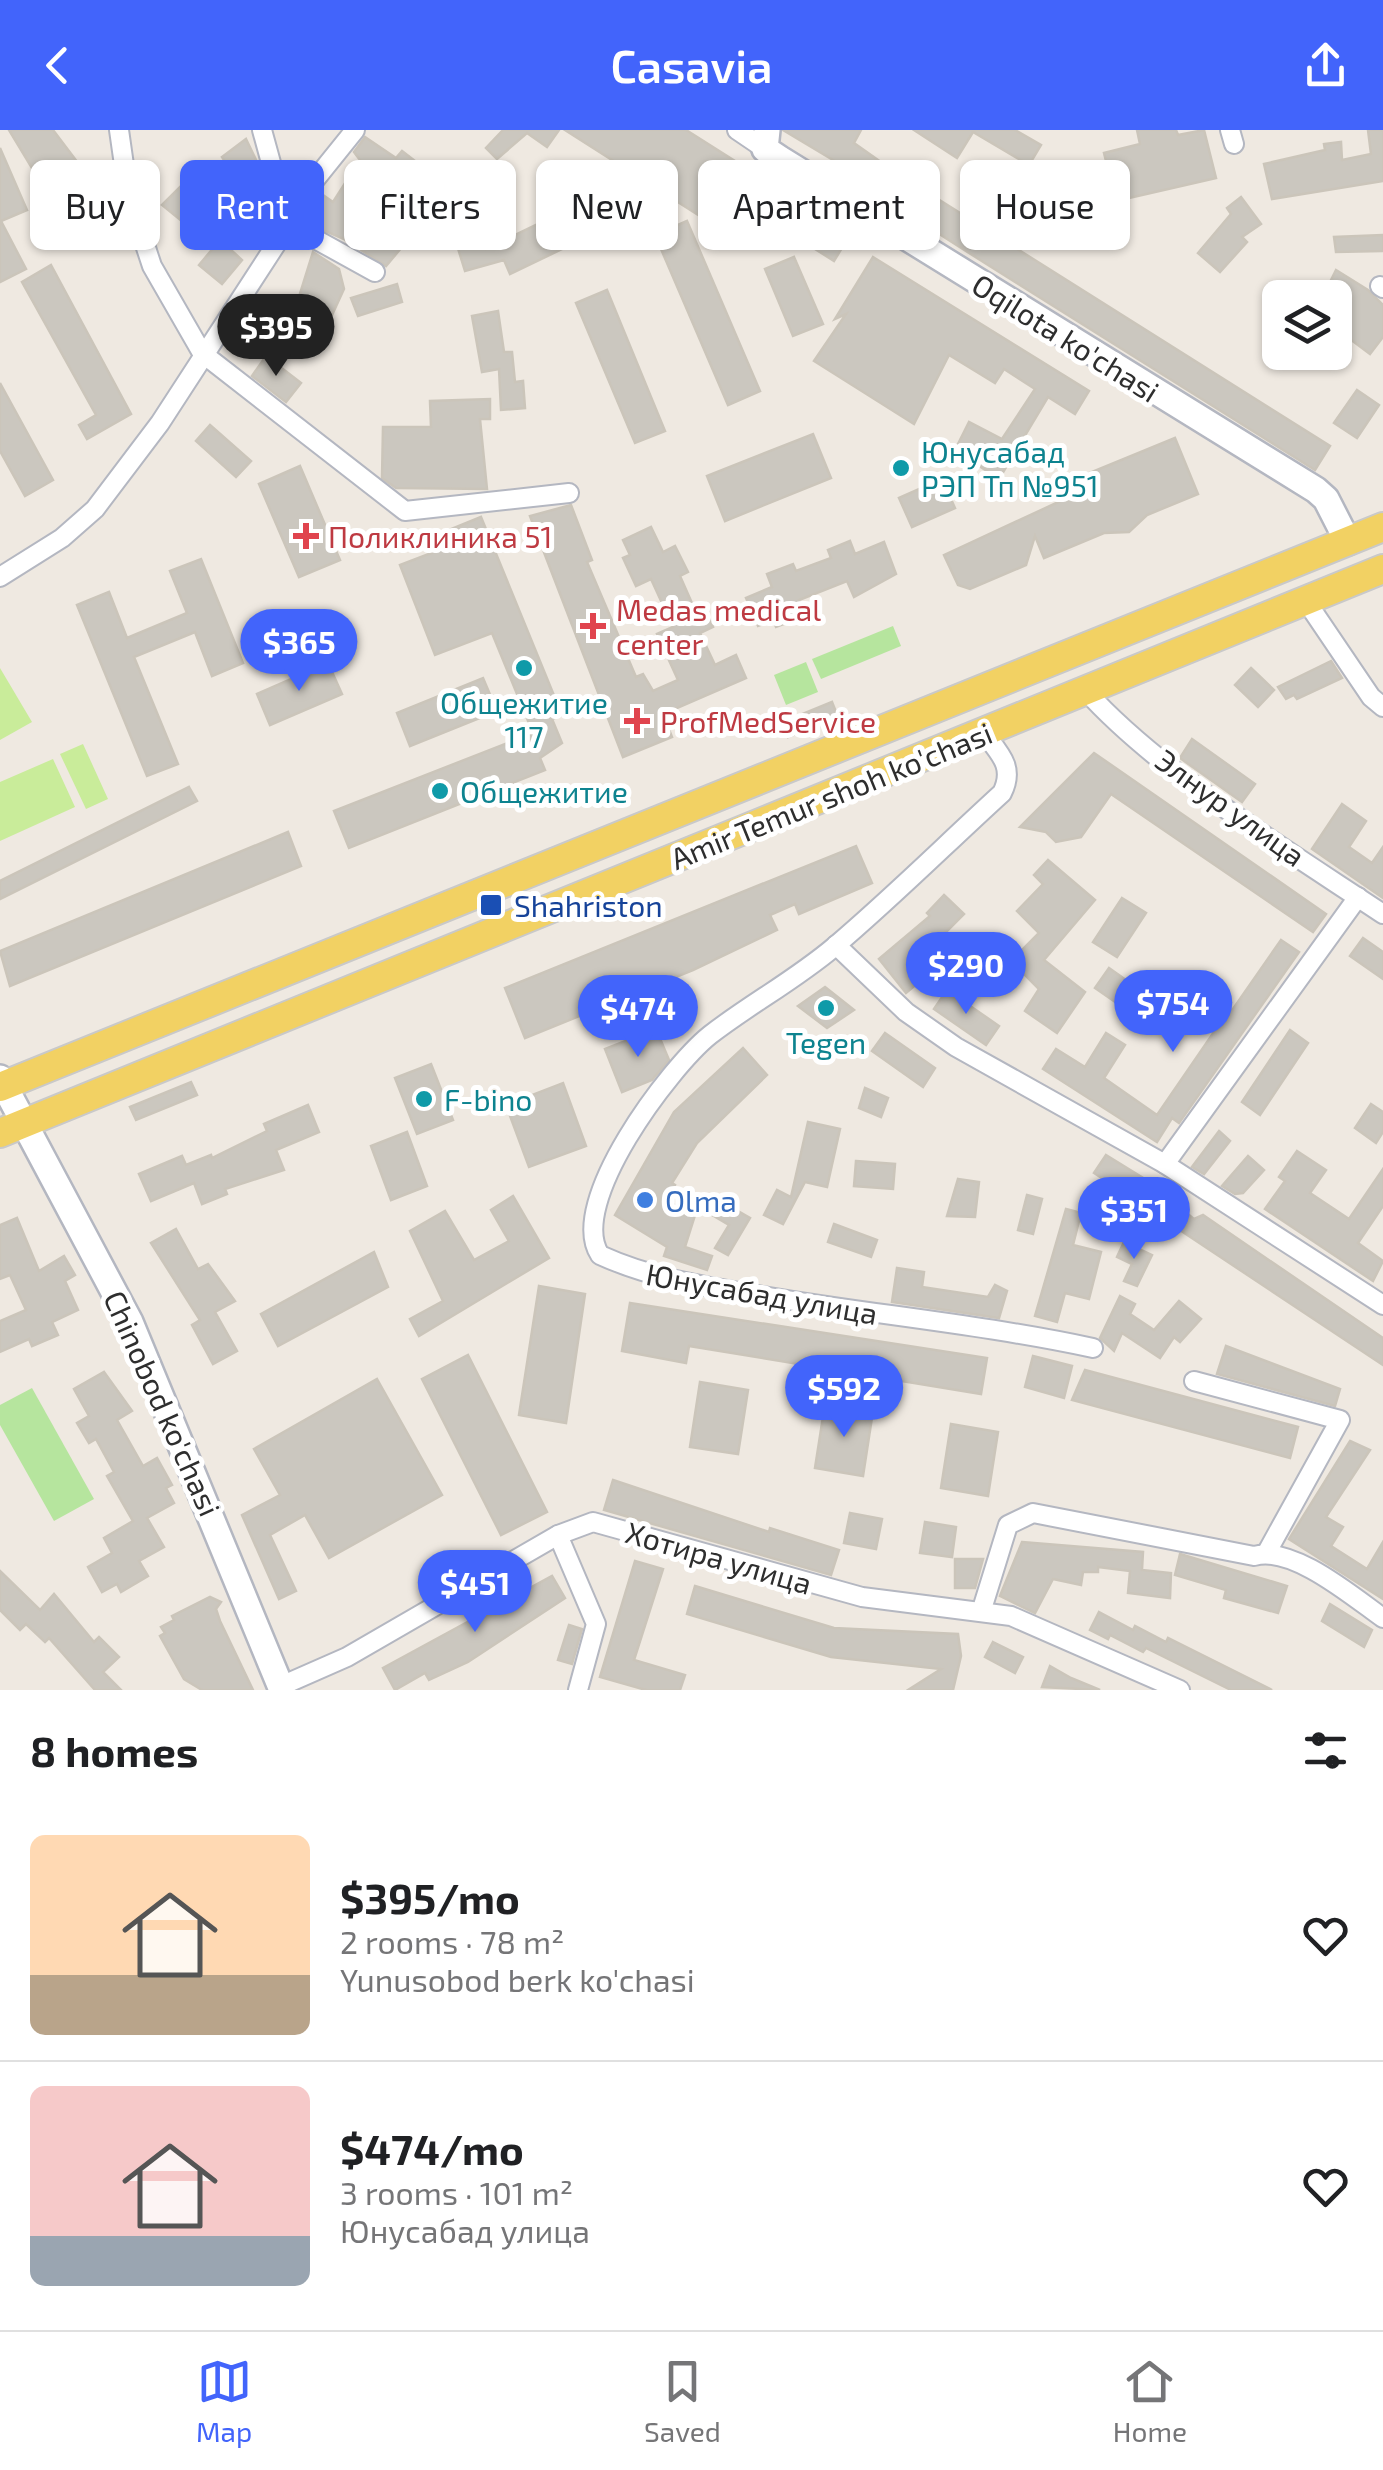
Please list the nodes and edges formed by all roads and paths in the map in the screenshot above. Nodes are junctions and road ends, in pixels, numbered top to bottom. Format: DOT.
graph roads {
  1 [pos="119,130"];
  2 [pos="262,130"];
  3 [pos="355,130"];
  4 [pos="737,130"];
  5 [pos="766,139"];
  6 [pos="270,160"];
  7 [pos="324,172"];
  8 [pos="324,244"];
  9 [pos="269,250"];
  10 [pos="375,272"];
  11 [pos="202,353"];
  12 [pos="570,493"];
  13 [pos="1383,527"];
  14 [pos="1348,542"];
  15 [pos="1383,569"];
  16 [pos="0,577"];
  17 [pos="1306,600"];
  18 [pos="1086,691"];
  19 [pos="1383,707"];
  20 [pos="984,732"];
  21 [pos="1358,897"];
  22 [pos="1383,914"];
  23 [pos="836,945"];
  24 [pos="179,1016"];
  25 [pos="198,1055"];
  26 [pos="1,1084"];
  27 [pos="12,1129"];
  28 [pos="1165,1164"];
  29 [pos="1383,1305"];
  30 [pos="1094,1348"];
  31 [pos="1194,1381"];
  32 [pos="558,1535"];
  33 [pos="1267,1552"];
  34 [pos="982,1609"];
  35 [pos="1383,1618"];
  36 [pos="281,1688"];
  37 [pos="578,1690"];
  38 [pos="1180,1690"];
  1 -- 11 [label="street"];
  2 -- 6 [label="street"];
  3 -- 7 [label="street"];
  4 -- 5 [label="street"];
  5 -- 14 [label="street, Oqilota ko'chasi"];
  8 -- 10 [label="street"];
  9 -- 11 [label="street"];
  11 -- 12 [label="street"];
  11 -- 16 [label="street"];
  13 -- 14 [label="main road, Amir Temur shoh ko'chasi"];
  14 -- 24 [label="main road, Amir Temur shoh ko'chasi"];
  15 -- 17 [label="main road, Amir Temur shoh ko'chasi"];
  17 -- 18 [label="main road, Amir Temur shoh ko'chasi"];
  17 -- 19 [label="street"];
  18 -- 20 [label="main road, Amir Temur shoh ko'chasi"];
  18 -- 21 [label="street, Элнур улица"];
  20 -- 23 [label="street, Юнусабад улица"];
  20 -- 25 [label="main road, Amir Temur shoh ko'chasi"];
  21 -- 22 [label="street, Элнур улица"];
  21 -- 28 [label="street"];
  23 -- 28 [label="street"];
  23 -- 30 [label="street, Юнусабад улица"];
  24 -- 25 [label="main road"];
  24 -- 26 [label="main road, Amir Temur shoh ko'chasi"];
  25 -- 27 [label="main road, Amir Temur shoh ko'chasi"];
  26 -- 27 [label="street, Chinobod ko'chasi"];
  27 -- 36 [label="street, Chinobod ko'chasi"];
  28 -- 29 [label="street"];
  31 -- 33 [label="street"];
  32 -- 34 [label="street, Хотира улица"];
  32 -- 36 [label="street, Хотира улица"];
  32 -- 37 [label="street"];
  33 -- 34 [label="street"];
  33 -- 35 [label="street"];
  34 -- 38 [label="street, Хотира улица"];
}
